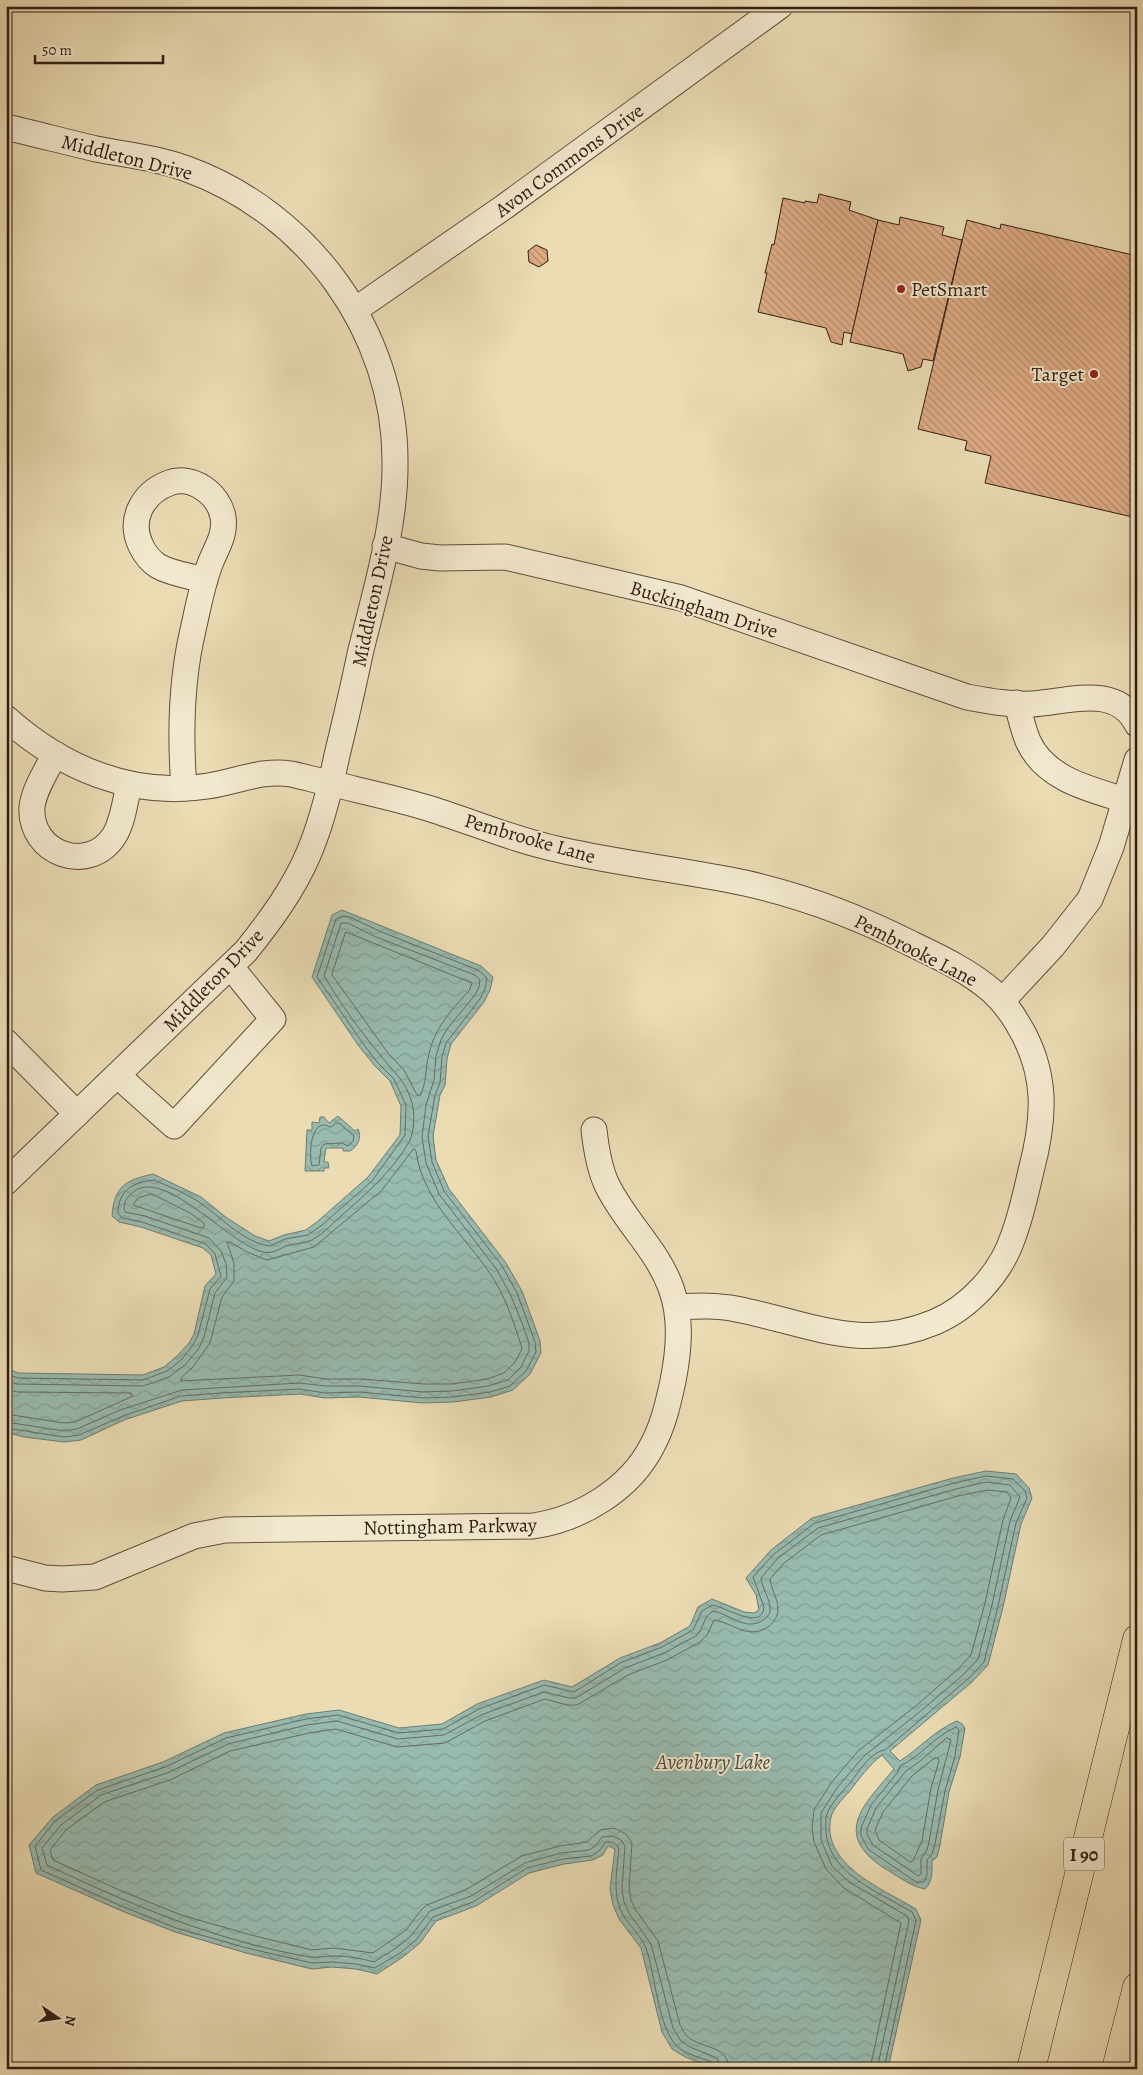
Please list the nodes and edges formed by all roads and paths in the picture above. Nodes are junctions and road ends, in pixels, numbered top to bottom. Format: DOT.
graph roads {
  1 [pos="780,6"];
  2 [pos="6,127"];
  3 [pos="355,310"];
  4 [pos="385,546"];
  5 [pos="205,580"];
  6 [pos="1017,703"];
  7 [pos="6,718"];
  8 [pos="1137,724"];
  9 [pos="55,754"];
  10 [pos="1137,760"];
  11 [pos="331,784"];
  12 [pos="129,785"];
  13 [pos="184,788"];
  14 [pos="1125,800"];
  15 [pos="231,966"];
  16 [pos="1002,1001"];
  17 [pos="6,1042"];
  18 [pos="118,1076"];
  19 [pos="78,1114"];
  20 [pos="594,1130"];
  21 [pos="6,1182"];
  22 [pos="677,1307"];
  23 [pos="6,1568"];
  24 [pos="1137,1639"];
  25 [pos="1137,1987"];
  26 [pos="1032,2069"];
  27 [pos="1116,2069"];
  1 -- 3 [label="street, Avon Commons Drive"];
  2 -- 3 [label="street, Middleton Drive"];
  3 -- 4 [label="street, Middleton Drive"];
  4 -- 6 [label="street, Buckingham Drive"];
  4 -- 11 [label="street, Middleton Drive"];
  5 -- 13 [label="street"];
  6 -- 8 [label="street, Buckingham Drive"];
  6 -- 14 [label="street"];
  7 -- 9 [label="street"];
  9 -- 12 [label="street"];
  9 -- 12 [label="street"];
  10 -- 14 [label="street"];
  11 -- 13 [label="street, Pembrooke Lane"];
  11 -- 15 [label="street, Middleton Drive"];
  11 -- 16 [label="street, Pembrooke Lane"];
  12 -- 13 [label="street, Pembrooke Lane"];
  14 -- 16 [label="street"];
  15 -- 18 [label="street, Middleton Drive"];
  15 -- 18 [label="street"];
  16 -- 22 [label="street, Pembrooke Lane"];
  17 -- 19 [label="street"];
  18 -- 19 [label="street, Middleton Drive"];
  19 -- 21 [label="street, Middleton Drive"];
  20 -- 22 [label="street, Nottingham Parkway"];
  22 -- 23 [label="street, Nottingham Parkway"];
  24 -- 26 [label="highway, I 90"];
  25 -- 27 [label="highway"];
}
